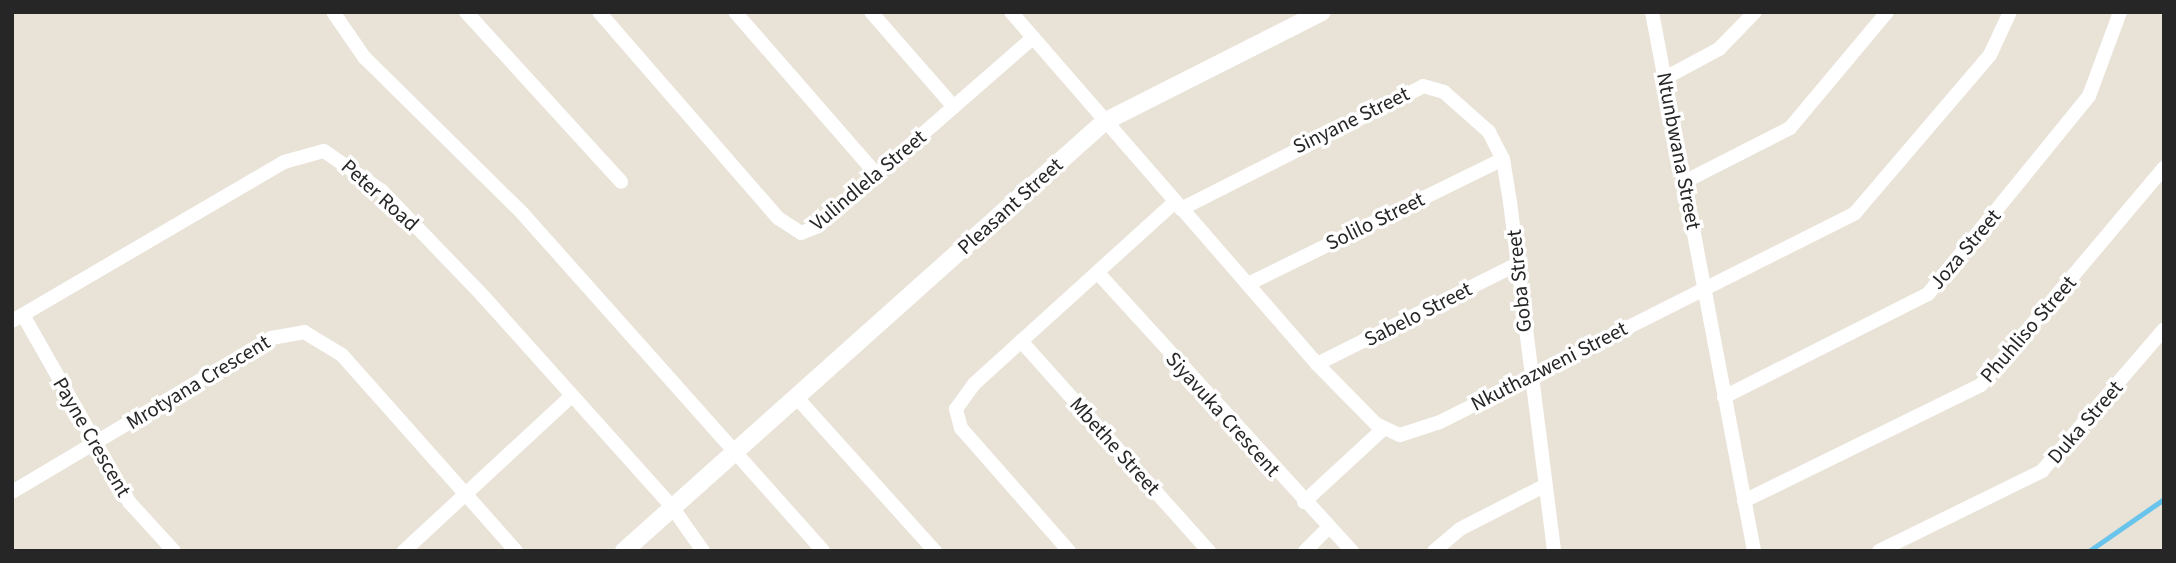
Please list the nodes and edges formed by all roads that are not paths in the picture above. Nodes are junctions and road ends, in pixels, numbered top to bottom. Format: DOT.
graph roads {
  1 [pos="333,12"];
  2 [pos="466,12"];
  3 [pos="600,12"];
  4 [pos="735,12"];
  5 [pos="871,12"];
  6 [pos="1010,12"];
  7 [pos="1322,12"];
  8 [pos="1652,12"];
  9 [pos="1755,12"];
  10 [pos="1888,12"];
  11 [pos="2010,12"];
  12 [pos="2119,12"];
  13 [pos="1033,38"];
  14 [pos="1665,78"];
  15 [pos="954,107"];
  16 [pos="1104,122"];
  17 [pos="1503,159"];
  18 [pos="2164,168"];
  19 [pos="878,176"];
  20 [pos="621,181"];
  21 [pos="1685,181"];
  22 [pos="1178,205"];
  23 [pos="1518,264"];
  24 [pos="1098,273"];
  25 [pos="1248,284"];
  26 [pos="1705,289"];
  27 [pos="18,318"];
  28 [pos="2164,329"];
  29 [pos="1021,341"];
  30 [pos="1317,364"];
  31 [pos="1530,375"];
  32 [pos="1724,397"];
  33 [pos="569,398"];
  34 [pos="798,399"];
  35 [pos="1383,429"];
  36 [pos="95,443"];
  37 [pos="735,454"];
  38 [pos="1544,486"];
  39 [pos="12,492"];
  40 [pos="470,495"];
  41 [pos="1744,501"];
  42 [pos="1304,502"];
  43 [pos="672,507"];
  44 [pos="1328,528"];
  45 [pos="174,551"];
  46 [pos="404,551"];
  47 [pos="516,551"];
  48 [pos="624,551"];
  49 [pos="703,551"];
  50 [pos="823,551"];
  51 [pos="935,551"];
  52 [pos="1069,551"];
  53 [pos="1209,551"];
  54 [pos="1305,551"];
  55 [pos="1352,551"];
  56 [pos="1434,551"];
  57 [pos="1554,551"];
  58 [pos="1754,551"];
  59 [pos="1879,551"];
  1 -- 37 [label="street"];
  2 -- 20 [label="street"];
  3 -- 19 [label="street, Vulindlela Street"];
  4 -- 19 [label="street"];
  5 -- 15 [label="street"];
  6 -- 13 [label="street"];
  7 -- 16 [label="street, Pleasant Street"];
  8 -- 14 [label="street, Ntunbwana Street"];
  9 -- 14 [label="street"];
  10 -- 21 [label="street"];
  11 -- 26 [label="street, Nkuthazweni Street"];
  12 -- 32 [label="street, Joza Street"];
  13 -- 15 [label="street, Vulindlela Street"];
  13 -- 16 [label="street"];
  14 -- 21 [label="street, Ntunbwana Street"];
  15 -- 19 [label="street, Vulindlela Street"];
  16 -- 22 [label="street"];
  16 -- 34 [label="street, Pleasant Street"];
  17 -- 22 [label="street, Sinyane Street"];
  17 -- 23 [label="street, Goba Street"];
  17 -- 25 [label="street, Solilo Street"];
  18 -- 41 [label="street, Phuhliso Street"];
  21 -- 26 [label="street, Ntunbwana Street"];
  22 -- 24 [label="street"];
  22 -- 25 [label="street"];
  23 -- 30 [label="street, Sabelo Street"];
  23 -- 31 [label="street, Goba Street"];
  24 -- 29 [label="street"];
  24 -- 42 [label="street, Siyavuka Crescent"];
  25 -- 30 [label="street"];
  26 -- 31 [label="street, Nkuthazweni Street"];
  26 -- 32 [label="street"];
  27 -- 33 [label="street, Peter Road"];
  27 -- 36 [label="street, Payne Crescent"];
  28 -- 59 [label="street, Duka Street"];
  29 -- 52 [label="street"];
  29 -- 53 [label="street, Mbethe Street"];
  30 -- 35 [label="street"];
  31 -- 35 [label="street, Nkuthazweni Street"];
  31 -- 38 [label="street, Goba Street"];
  32 -- 41 [label="street"];
  33 -- 40 [label="street"];
  33 -- 43 [label="street, Peter Road"];
  34 -- 37 [label="street, Pleasant Street"];
  34 -- 51 [label="street"];
  35 -- 42 [label="street"];
  36 -- 39 [label="street, Mrotyana Crescent"];
  36 -- 40 [label="street, Mrotyana Crescent"];
  36 -- 45 [label="street, Payne Crescent"];
  37 -- 43 [label="street, Pleasant Street"];
  37 -- 50 [label="street"];
  38 -- 56 [label="street"];
  38 -- 57 [label="street, Goba Street"];
  40 -- 46 [label="street"];
  40 -- 47 [label="street, Mrotyana Crescent"];
  41 -- 58 [label="street"];
  42 -- 44 [label="street, Siyavuka Crescent"];
  43 -- 48 [label="street, Pleasant Street"];
  43 -- 49 [label="street, Peter Road"];
  44 -- 54 [label="street"];
  44 -- 55 [label="street, Siyavuka Crescent"];
}
